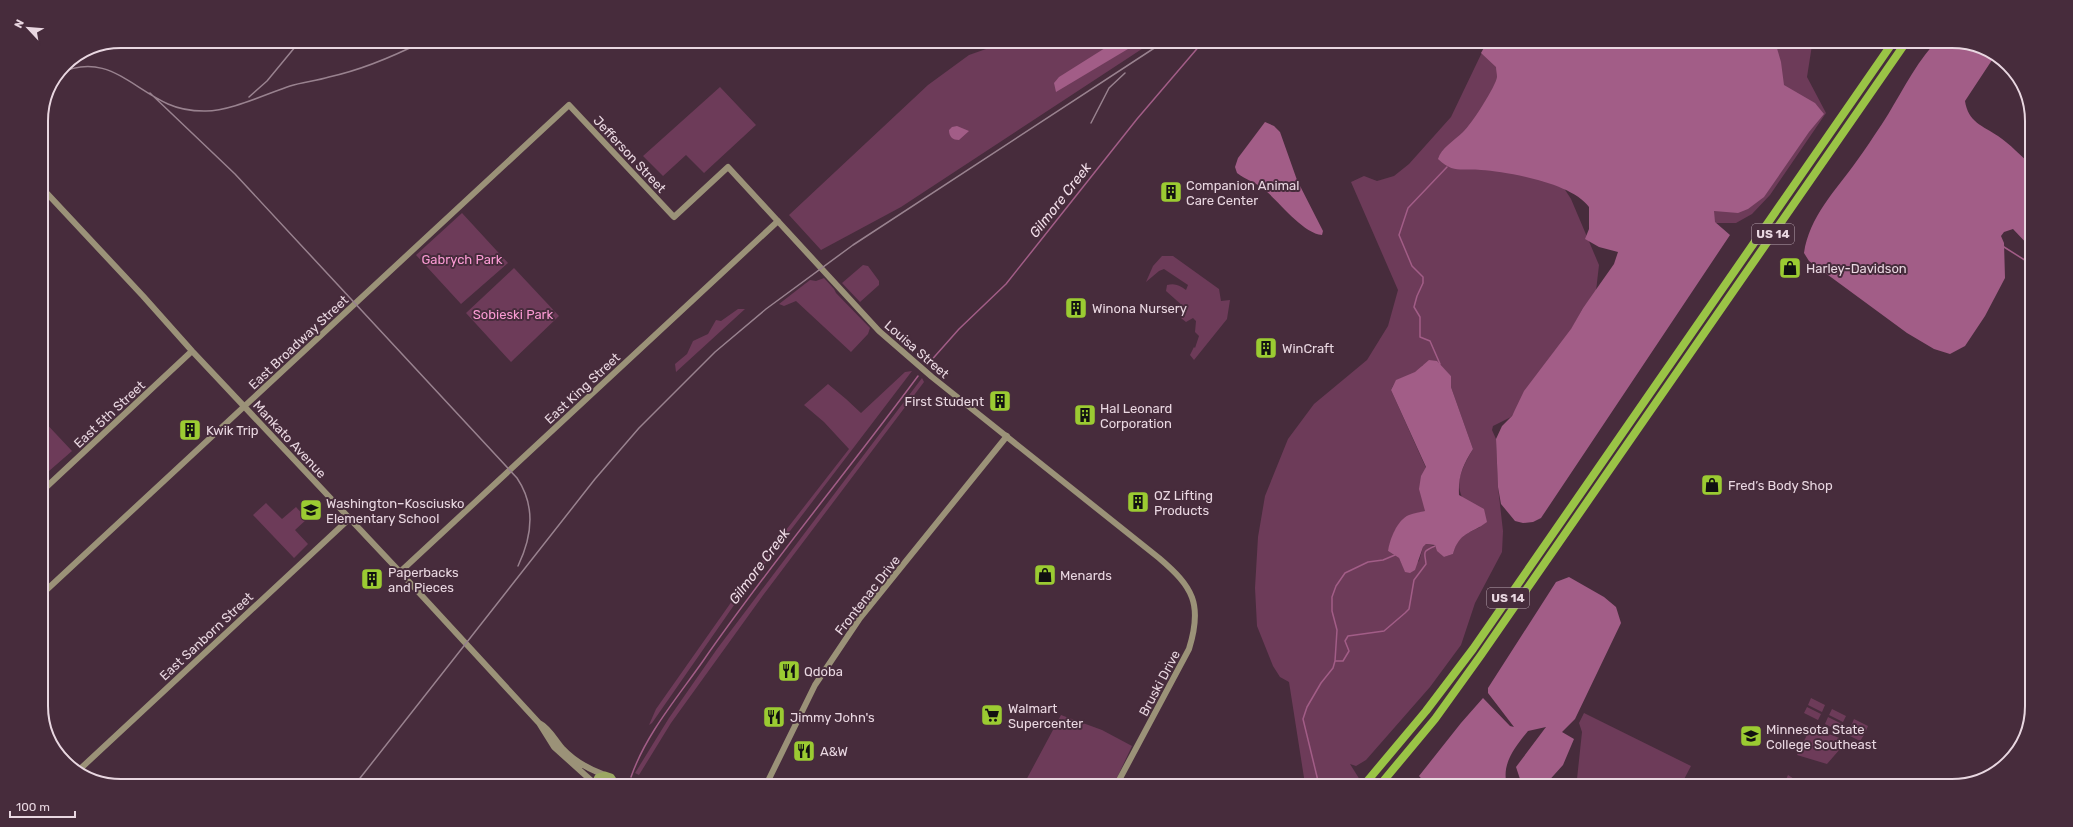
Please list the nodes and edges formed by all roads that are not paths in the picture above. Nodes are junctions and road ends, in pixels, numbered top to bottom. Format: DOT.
graph roads {
  1 [pos="1890,48"];
  2 [pos="1902,48"];
  3 [pos="569,105"];
  4 [pos="728,167"];
  5 [pos="48,194"];
  6 [pos="778,221"];
  7 [pos="192,351"];
  8 [pos="244,407"];
  9 [pos="1007,436"];
  10 [pos="48,485"];
  11 [pos="349,519"];
  12 [pos="400,572"];
  13 [pos="1188,586"];
  14 [pos="48,589"];
  15 [pos="539,723"];
  16 [pos="82,768"];
  17 [pos="605,775"];
  18 [pos="590,779"];
  19 [pos="597,779"];
  20 [pos="613,779"];
  21 [pos="769,779"];
  22 [pos="1120,779"];
  23 [pos="1369,779"];
  24 [pos="1385,779"];
  1 -- 23 [label="highway, US 14"];
  2 -- 24 [label="highway, US 14"];
  3 -- 4 [label="street, Jefferson Street"];
  3 -- 8 [label="street, East Broadway Street"];
  4 -- 6 [label="street, Louisa Street"];
  5 -- 7 [label="street, Mankato Avenue"];
  6 -- 9 [label="street, Louisa Street"];
  6 -- 12 [label="street, East King Street"];
  7 -- 8 [label="street, Mankato Avenue"];
  7 -- 10 [label="street, East 5th Street"];
  8 -- 11 [label="street, Mankato Avenue"];
  8 -- 14 [label="street, East Broadway Street"];
  9 -- 13 [label="street, Louisa Street"];
  9 -- 21 [label="street, Frontenac Drive"];
  11 -- 12 [label="street, Mankato Avenue"];
  11 -- 16 [label="street, East Sanborn Street"];
  12 -- 15 [label="street, Mankato Avenue"];
  13 -- 22 [label="street, Bruski Drive"];
  15 -- 17 [label="street, Mankato Avenue"];
  15 -- 18 [label="street, Mankato Avenue"];
  17 -- 19 [label="main road, Mankato Avenue"];
  17 -- 20 [label="main road, Mankato Avenue"];
}
